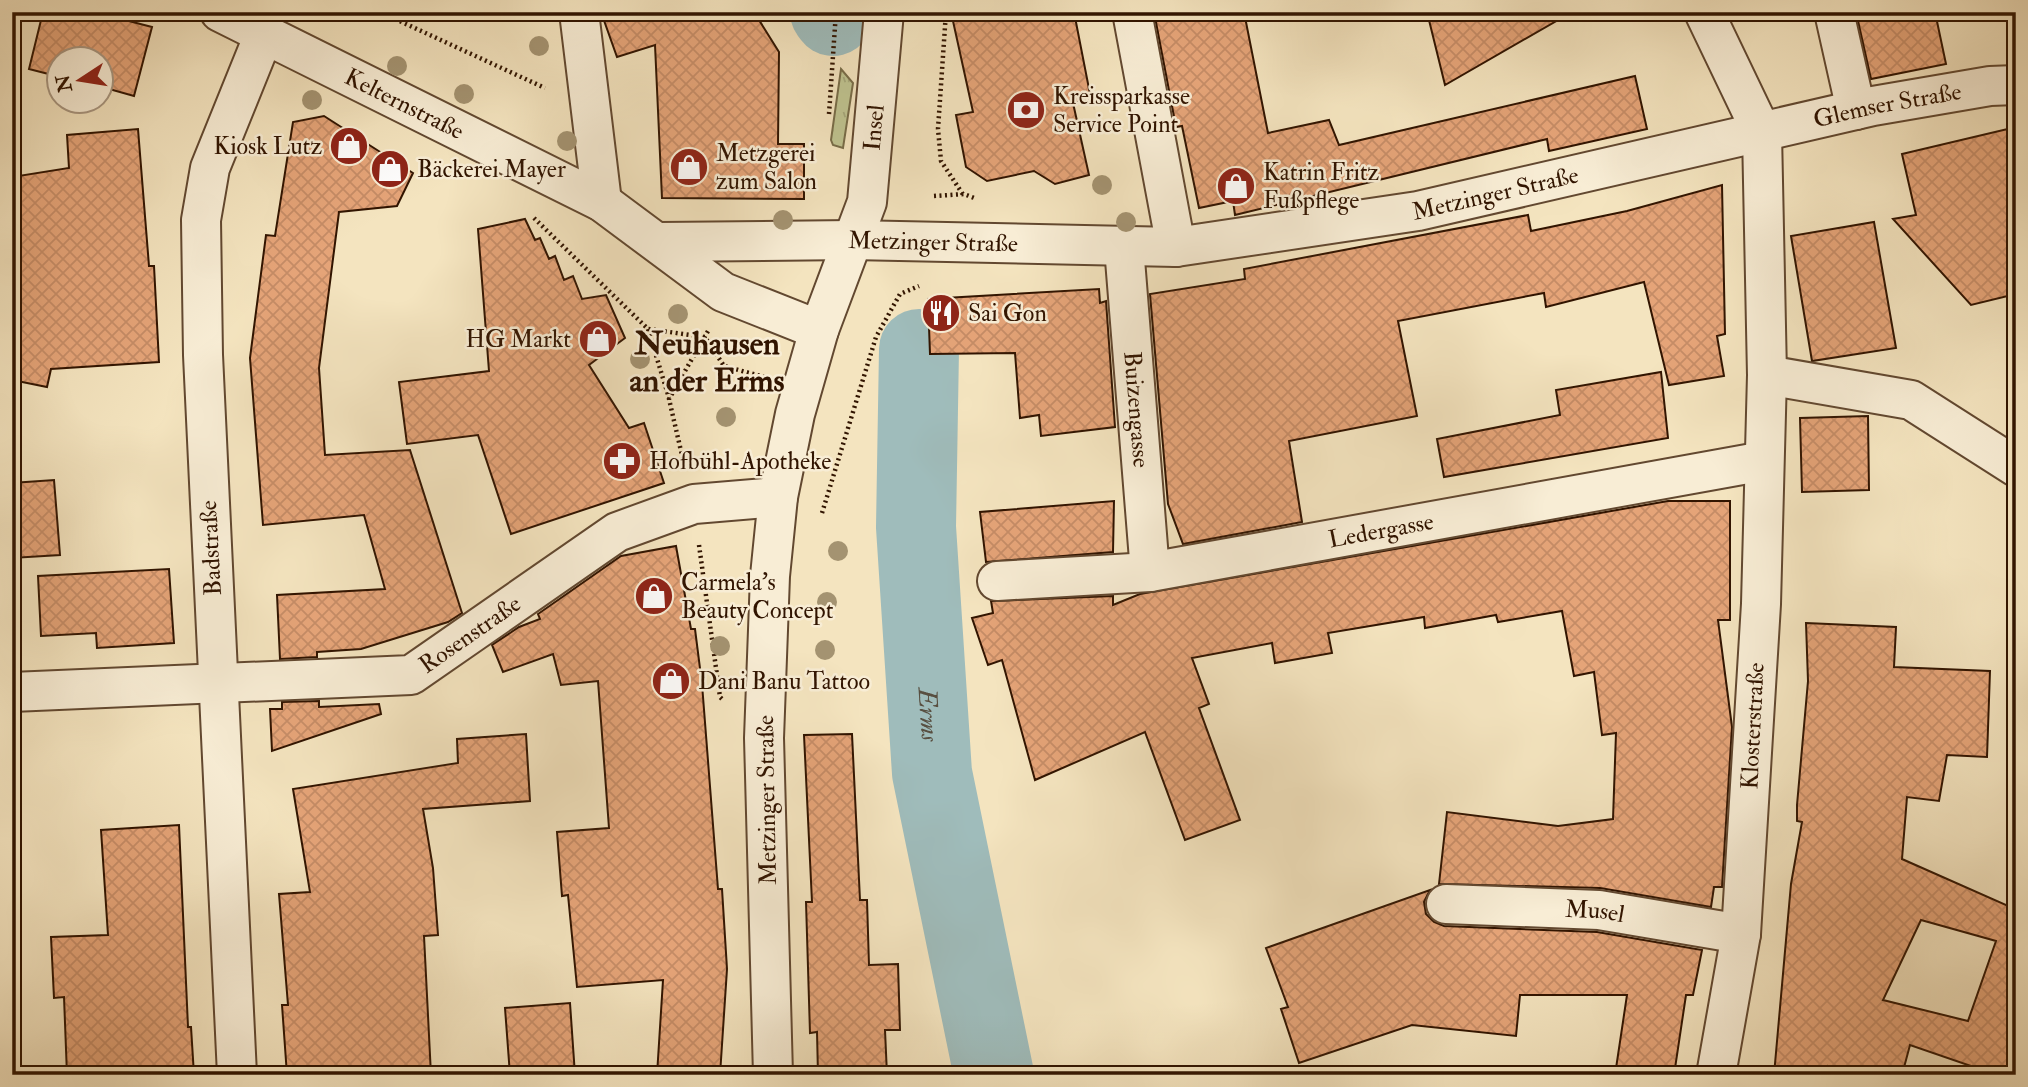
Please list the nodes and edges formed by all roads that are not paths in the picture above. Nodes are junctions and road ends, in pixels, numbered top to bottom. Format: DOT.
graph roads {
  1 [pos="220,12"];
  2 [pos="579,12"];
  3 [pos="884,12"];
  4 [pos="1132,12"];
  5 [pos="1704,12"];
  6 [pos="1835,12"];
  7 [pos="265,32"];
  8 [pos="2016,85"];
  9 [pos="1856,110"];
  10 [pos="1762,133"];
  11 [pos="602,202"];
  12 [pos="852,240"];
  13 [pos="660,242"];
  14 [pos="1124,247"];
  15 [pos="1176,247"];
  16 [pos="819,330"];
  17 [pos="1767,375"];
  18 [pos="1764,461"];
  19 [pos="2016,467"];
  20 [pos="778,497"];
  21 [pos="1150,572"];
  22 [pos="997,581"];
  23 [pos="218,685"];
  24 [pos="12,692"];
  25 [pos="1446,904"];
  26 [pos="1741,934"];
  27 [pos="237,1075"];
  28 [pos="773,1075"];
  29 [pos="1716,1075"];
  1 -- 7 [label="street, Kelternstraße"];
  2 -- 11 [label="street"];
  3 -- 12 [label="street, Insel"];
  4 -- 15 [label="street"];
  5 -- 10 [label="street"];
  6 -- 9 [label="street"];
  7 -- 11 [label="street, Kelternstraße"];
  7 -- 23 [label="street, Badstraße"];
  8 -- 9 [label="street, Glemser Straße"];
  9 -- 10 [label="street, Glemser Straße"];
  10 -- 15 [label="street, Metzinger Straße"];
  10 -- 17 [label="street, Klosterstraße"];
  11 -- 13 [label="street, Kelternstraße"];
  12 -- 13 [label="street"];
  12 -- 14 [label="street, Metzinger Straße"];
  12 -- 16 [label="street, Metzinger Straße"];
  13 -- 16 [label="street, Kelternstraße"];
  14 -- 15 [label="street, Metzinger Straße"];
  14 -- 21 [label="street, Buizengasse"];
  16 -- 20 [label="street, Metzinger Straße"];
  17 -- 18 [label="street, Klosterstraße"];
  17 -- 19 [label="street"];
  18 -- 21 [label="street, Ledergasse"];
  18 -- 26 [label="street, Klosterstraße"];
  20 -- 23 [label="street, Rosenstraße"];
  20 -- 28 [label="street, Metzinger Straße"];
  21 -- 22 [label="street, Ledergasse"];
  23 -- 24 [label="street, Rosenstraße"];
  23 -- 27 [label="street, Badstraße"];
  25 -- 26 [label="street, Musel"];
  26 -- 29 [label="street, Klosterstraße"];
}
